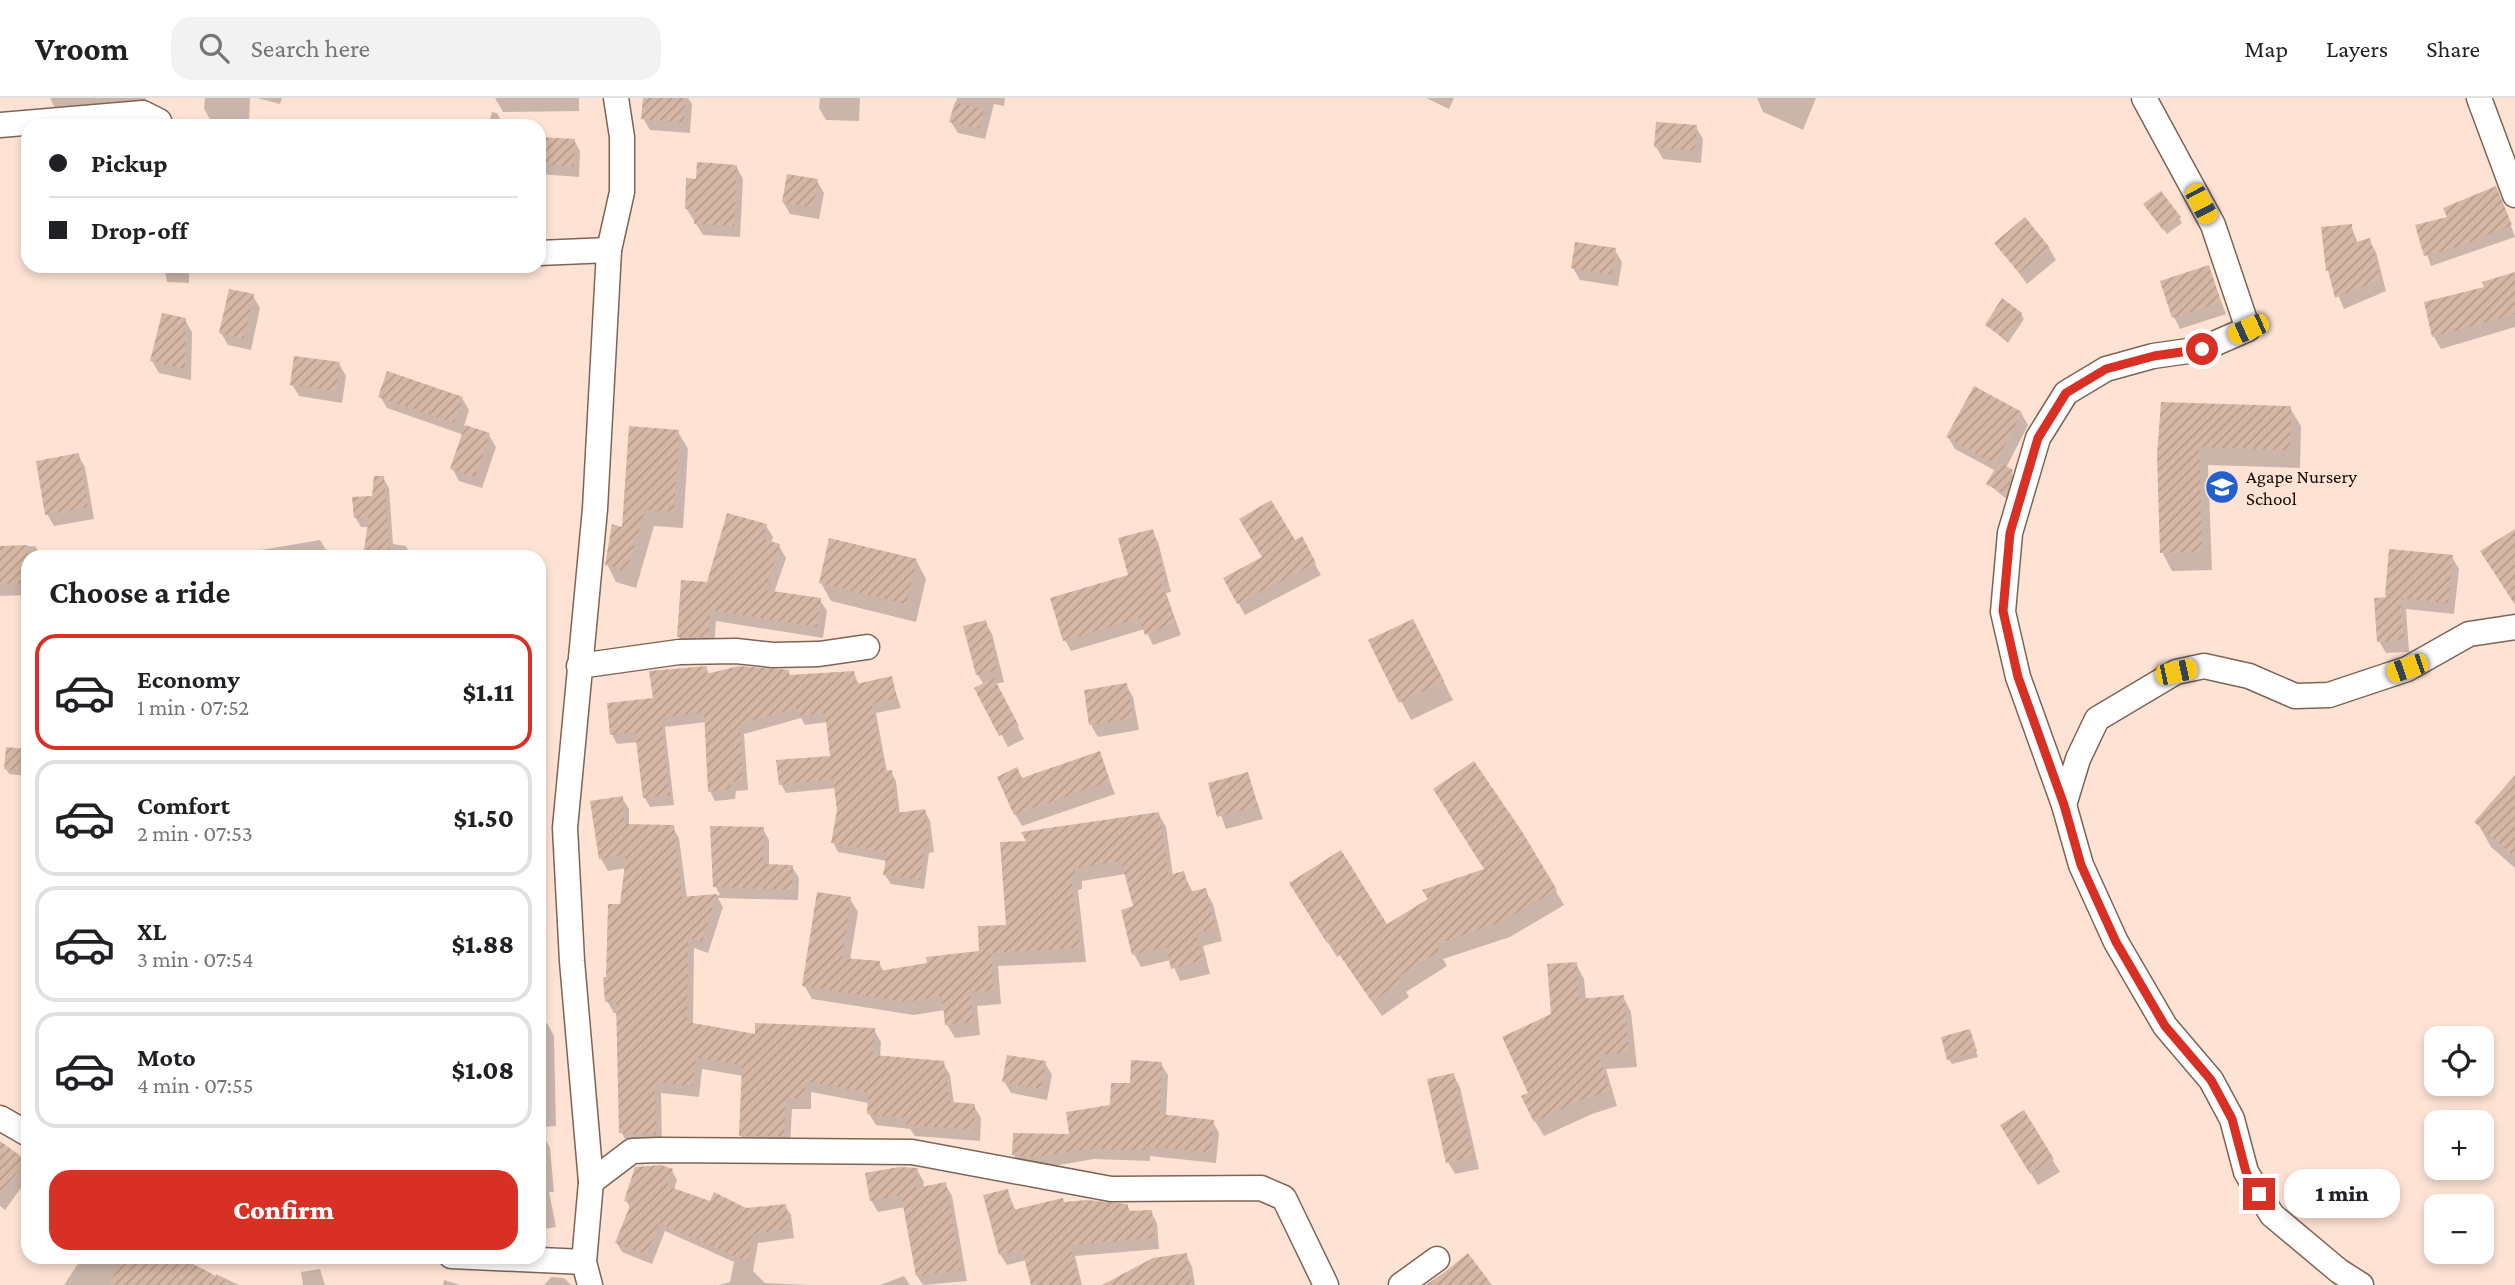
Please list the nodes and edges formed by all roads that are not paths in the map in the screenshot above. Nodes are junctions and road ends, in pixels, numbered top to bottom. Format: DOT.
graph roads {
  1 [pos="616,98"];
  2 [pos="2144,98"];
  3 [pos="2479,98"];
  4 [pos="72,119"];
  5 [pos="155,119"];
  6 [pos="21,123"];
  7 [pos="0,125"];
  8 [pos="2515,195"];
  9 [pos="609,250"];
  10 [pos="546,253"];
  11 [pos="2515,628"];
  12 [pos="867,647"];
  13 [pos="579,666"];
  14 [pos="2064,805"];
  15 [pos="0,1118"];
  16 [pos="21,1130"];
  17 [pos="591,1182"];
  18 [pos="1437,1259"];
  19 [pos="511,1264"];
  20 [pos="587,1274"];
  21 [pos="1326,1285"];
  22 [pos="1401,1285"];
  23 [pos="2361,1285"];
  1 -- 9 [label="street"];
  2 -- 14 [label="street"];
  3 -- 8 [label="street"];
  4 -- 5 [label="street"];
  6 -- 7 [label="street"];
  9 -- 10 [label="street"];
  9 -- 13 [label="street"];
  11 -- 14 [label="street"];
  12 -- 13 [label="street"];
  13 -- 17 [label="street"];
  14 -- 23 [label="street"];
  15 -- 16 [label="street"];
  17 -- 20 [label="street"];
  17 -- 21 [label="street"];
  18 -- 22 [label="street"];
  19 -- 20 [label="street"];
}
